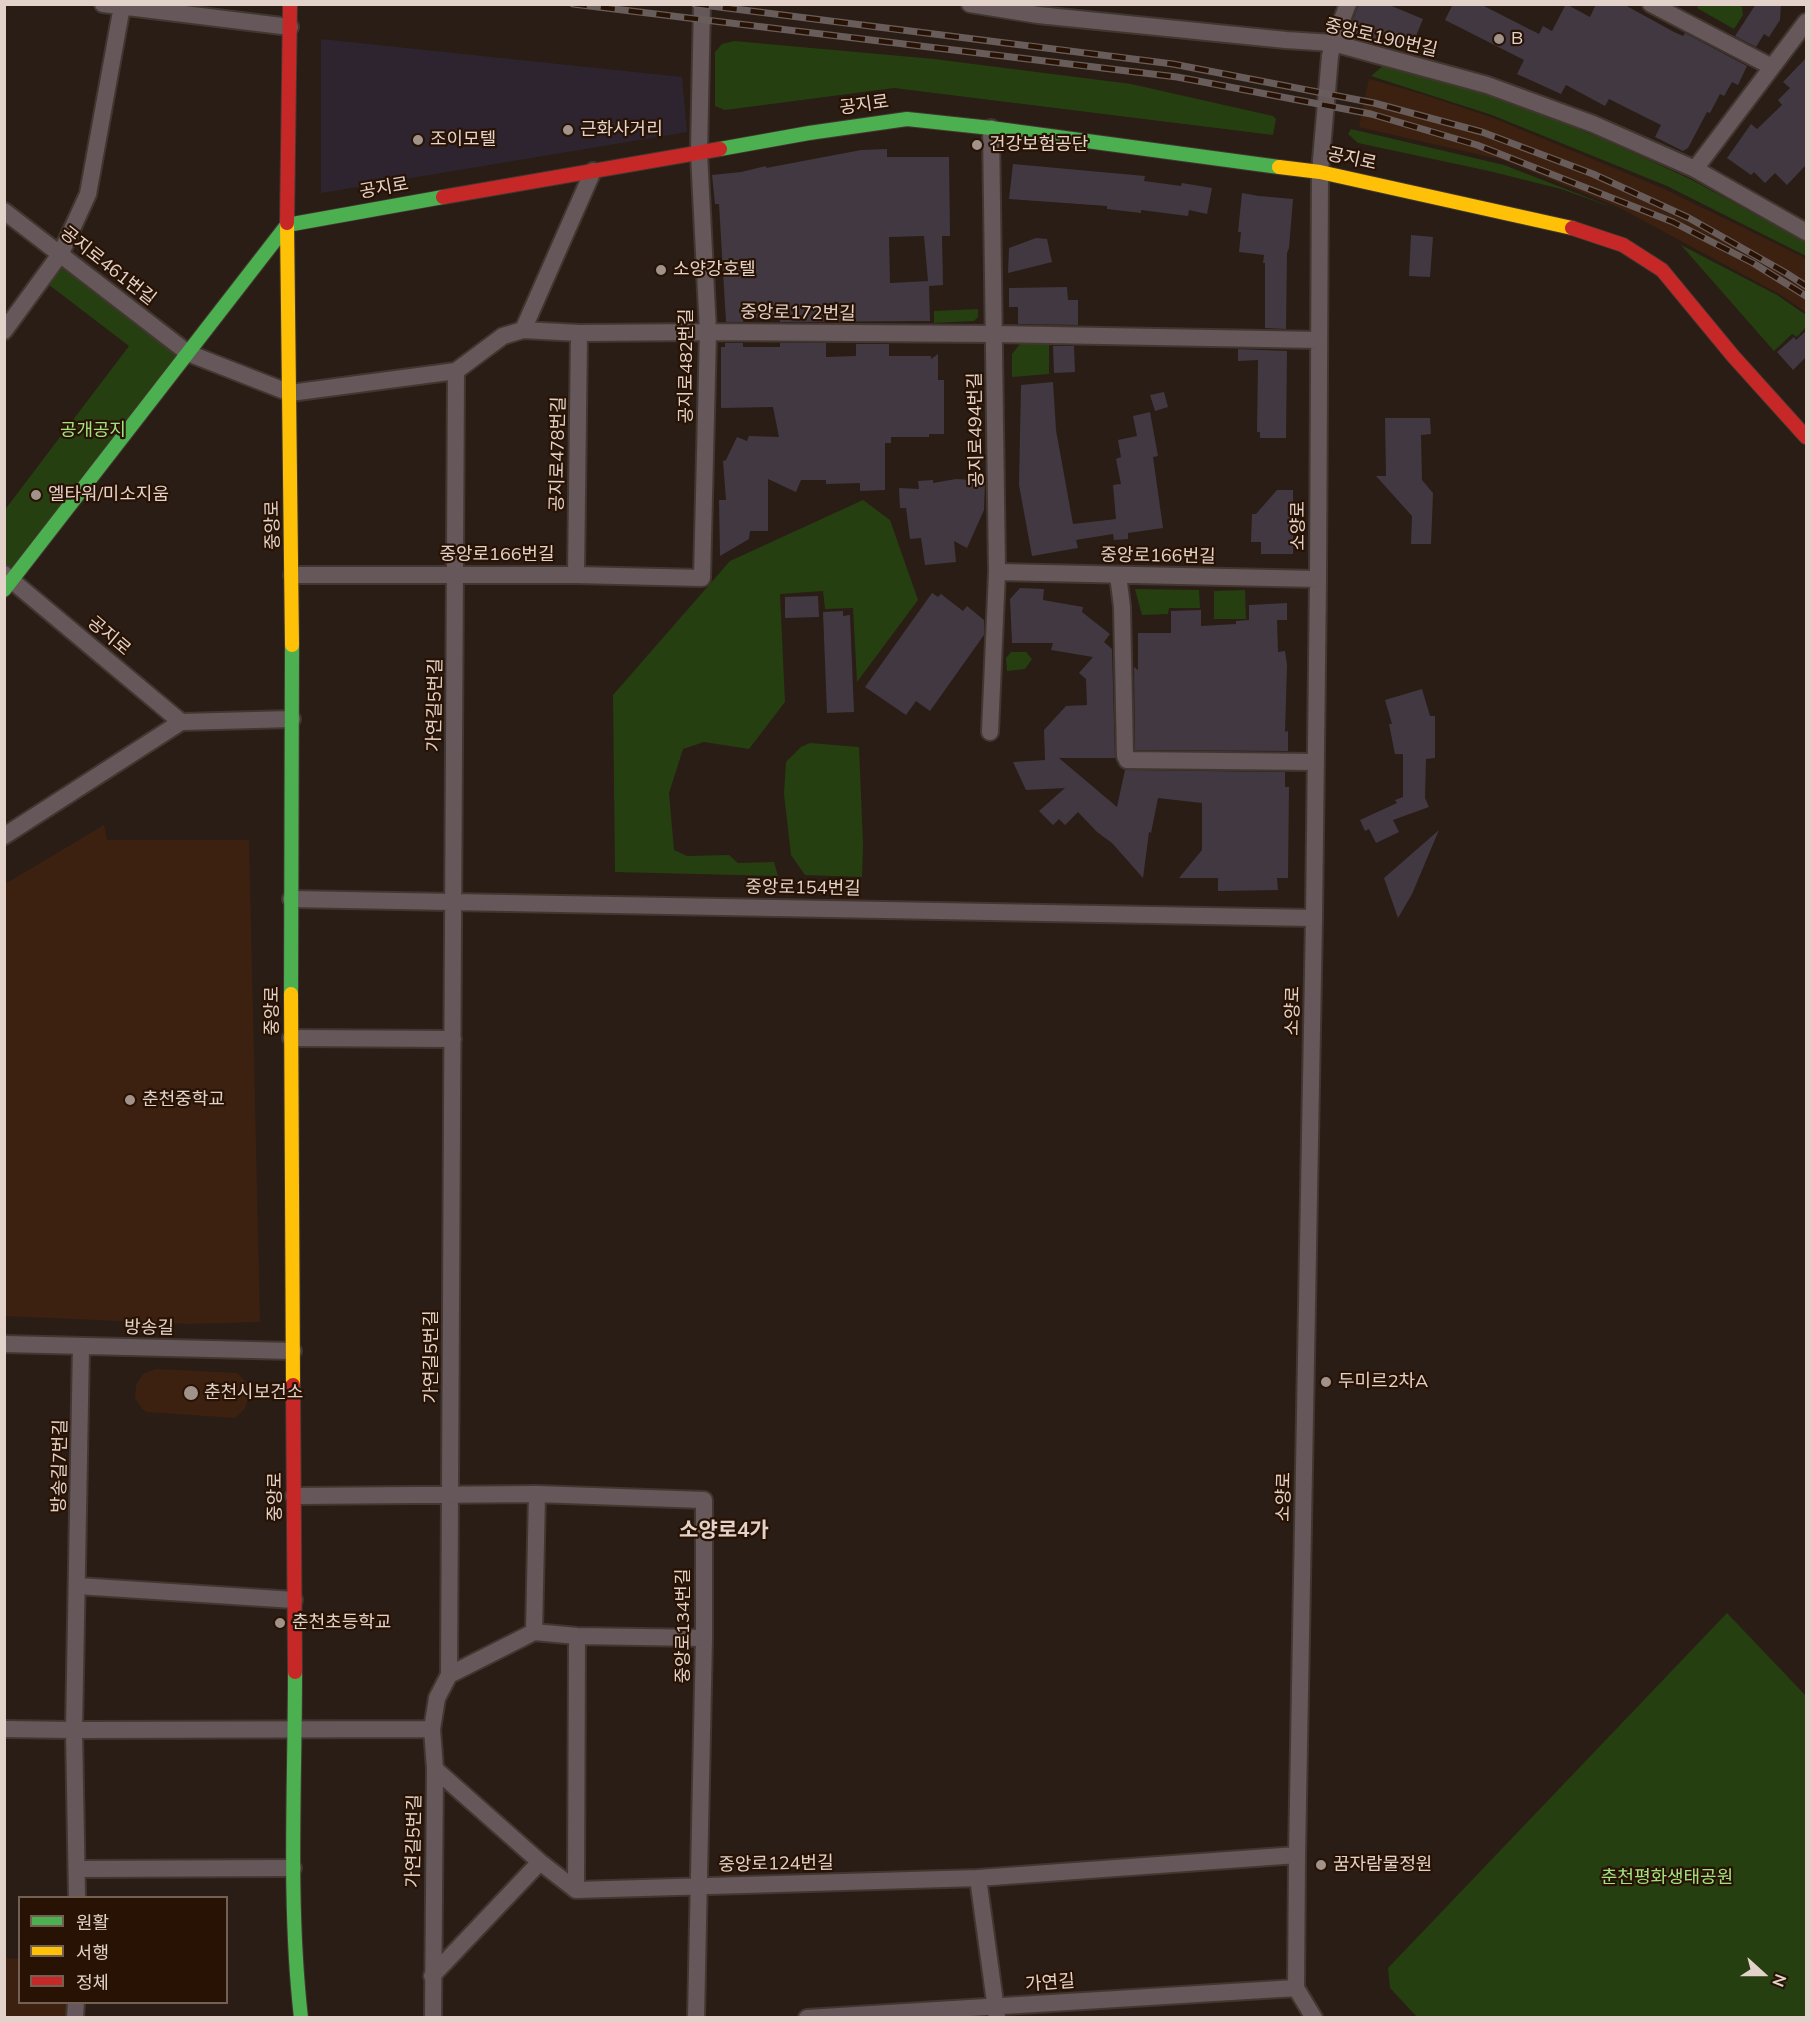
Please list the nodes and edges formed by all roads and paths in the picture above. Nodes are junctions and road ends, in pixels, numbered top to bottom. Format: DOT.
graph roads {
  1 [pos="104,4"];
  2 [pos="290,4"];
  3 [pos="702,4"];
  4 [pos="970,4"];
  5 [pos="1347,4"];
  6 [pos="1651,4"];
  7 [pos="122,6"];
  8 [pos="1039,10"];
  9 [pos="1806,22"];
  10 [pos="290,27"];
  11 [pos="1333,43"];
  12 [pos="1772,67"];
  13 [pos="991,128"];
  14 [pos="699,153"];
  15 [pos="1695,169"];
  16 [pos="593,171"];
  17 [pos="1320,172"];
  18 [pos="4,211"];
  19 [pos="287,225"];
  20 [pos="1806,232"];
  21 [pos="61,254"];
  22 [pos="523,330"];
  23 [pos="4,331"];
  24 [pos="708,332"];
  25 [pos="579,333"];
  26 [pos="995,334"];
  27 [pos="1319,340"];
  28 [pos="188,353"];
  29 [pos="456,371"];
  30 [pos="290,393"];
  31 [pos="1806,437"];
  32 [pos="997,572"];
  33 [pos="292,575"];
  34 [pos="456,575"];
  35 [pos="576,575"];
  36 [pos="1118,575"];
  37 [pos="702,578"];
  38 [pos="1318,579"];
  39 [pos="7,582"];
  40 [pos="292,719"];
  41 [pos="181,722"];
  42 [pos="990,732"];
  43 [pos="1316,762"];
  44 [pos="4,836"];
  45 [pos="291,899"];
  46 [pos="452,901"];
  47 [pos="1314,918"];
  48 [pos="291,1038"];
  49 [pos="453,1039"];
  50 [pos="4,1344"];
  51 [pos="81,1346"];
  52 [pos="293,1351"];
  53 [pos="451,1494"];
  54 [pos="537,1494"];
  55 [pos="294,1496"];
  56 [pos="78,1586"];
  57 [pos="294,1600"];
  58 [pos="534,1632"];
  59 [pos="577,1636"];
  60 [pos="704,1638"];
  61 [pos="450,1675"];
  62 [pos="4,1729"];
  63 [pos="432,1729"];
  64 [pos="75,1730"];
  65 [pos="295,1730"];
  66 [pos="435,1769"];
  67 [pos="1297,1855"];
  68 [pos="540,1862"];
  69 [pos="293,1868"];
  70 [pos="77,1869"];
  71 [pos="978,1878"];
  72 [pos="698,1885"];
  73 [pos="576,1890"];
  74 [pos="76,1896"];
  75 [pos="432,1976"];
  76 [pos="1296,1988"];
  77 [pos="996,2012"];
  78 [pos="301,2018"];
  79 [pos="433,2018"];
  80 [pos="696,2018"];
  81 [pos="807,2018"];
  82 [pos="1314,2018"];
  1 -- 7 [label="street"];
  2 -- 10 [label="street, 중앙로"];
  3 -- 14 [label="street, 공지로482번길"];
  4 -- 8 [label="street, 중앙로190번길"];
  5 -- 11 [label="street, 소양로"];
  6 -- 12 [label="street"];
  7 -- 10 [label="street"];
  7 -- 21 [label="street"];
  8 -- 11 [label="street, 중앙로190번길"];
  9 -- 12 [label="street"];
  10 -- 19 [label="street, 중앙로"];
  11 -- 15 [label="street, 중앙로190번길"];
  11 -- 17 [label="street, 소양로"];
  12 -- 15 [label="street"];
  13 -- 14 [label="street, 공지로"];
  13 -- 17 [label="street, 공지로"];
  13 -- 26 [label="street, 공지로494번길"];
  14 -- 16 [label="street, 공지로"];
  14 -- 24 [label="street, 공지로482번길"];
  15 -- 20 [label="street, 중앙로190번길"];
  16 -- 19 [label="street, 공지로"];
  16 -- 22 [label="street"];
  17 -- 27 [label="street, 소양로"];
  17 -- 31 [label="street, 공지로"];
  18 -- 21 [label="street, 공지로461번길"];
  19 -- 28 [label="street, 공지로"];
  19 -- 30 [label="street, 중앙로"];
  21 -- 23 [label="street"];
  21 -- 28 [label="street, 공지로461번길"];
  22 -- 25 [label="street, 중앙로172번길"];
  22 -- 29 [label="street, 중앙로172번길"];
  24 -- 25 [label="street, 중앙로172번길"];
  24 -- 26 [label="street, 중앙로172번길"];
  24 -- 37 [label="street, 공지로482번길"];
  25 -- 35 [label="street, 공지로478번길"];
  26 -- 27 [label="street, 중앙로172번길"];
  26 -- 32 [label="street, 공지로494번길"];
  27 -- 38 [label="street, 소양로"];
  28 -- 30 [label="street, 공지로461번길"];
  28 -- 39 [label="street, 공지로"];
  29 -- 30 [label="street, 중앙로172번길"];
  29 -- 34 [label="street, 가연길5번길"];
  30 -- 33 [label="street, 중앙로"];
  32 -- 36 [label="street, 중앙로166번길"];
  32 -- 42 [label="street, 공지로494번길"];
  33 -- 34 [label="street, 중앙로166번길"];
  33 -- 40 [label="street, 중앙로"];
  34 -- 35 [label="street, 중앙로166번길"];
  34 -- 46 [label="street, 가연길5번길"];
  35 -- 37 [label="street, 중앙로166번길"];
  36 -- 38 [label="street, 중앙로166번길"];
  36 -- 43 [label="street"];
  38 -- 43 [label="street, 소양로"];
  39 -- 41 [label="street, 공지로"];
  40 -- 41 [label="street"];
  40 -- 45 [label="street, 중앙로"];
  41 -- 44 [label="street"];
  43 -- 47 [label="street, 소양로"];
  45 -- 46 [label="street, 중앙로154번길"];
  45 -- 48 [label="street, 중앙로"];
  46 -- 47 [label="street, 중앙로154번길"];
  46 -- 49 [label="street, 가연길5번길"];
  47 -- 67 [label="street, 소양로"];
  48 -- 49 [label="street"];
  48 -- 52 [label="street, 중앙로"];
  49 -- 53 [label="street, 가연길5번길"];
  50 -- 51 [label="street, 방송길"];
  51 -- 52 [label="street, 방송길"];
  51 -- 56 [label="street, 방송길7번길"];
  52 -- 55 [label="street, 중앙로"];
  53 -- 54 [label="street, 중앙로134번길"];
  53 -- 55 [label="street, 중앙로134번길"];
  53 -- 61 [label="street, 가연길5번길"];
  54 -- 58 [label="street"];
  54 -- 60 [label="street, 중앙로134번길"];
  55 -- 57 [label="street, 중앙로"];
  56 -- 57 [label="street"];
  56 -- 64 [label="street, 방송길7번길"];
  57 -- 65 [label="street, 중앙로"];
  58 -- 59 [label="street"];
  58 -- 61 [label="street"];
  59 -- 60 [label="street"];
  59 -- 73 [label="street"];
  60 -- 72 [label="street, 중앙로134번길"];
  61 -- 63 [label="street, 가연길5번길"];
  62 -- 64 [label="street"];
  63 -- 65 [label="street"];
  63 -- 66 [label="street, 가연길5번길"];
  64 -- 65 [label="street"];
  64 -- 70 [label="street, 방송길7번길"];
  65 -- 69 [label="street, 중앙로"];
  66 -- 68 [label="street"];
  66 -- 75 [label="street, 가연길5번길"];
  67 -- 71 [label="street, 중앙로124번길"];
  67 -- 76 [label="street, 소양로"];
  68 -- 73 [label="street"];
  68 -- 75 [label="street"];
  69 -- 70 [label="street"];
  69 -- 78 [label="street, 중앙로"];
  70 -- 74 [label="street, 방송길7번길"];
  71 -- 72 [label="street, 중앙로124번길"];
  71 -- 77 [label="street"];
  72 -- 73 [label="street, 중앙로124번길"];
  72 -- 80 [label="street, 중앙로134번길"];
  75 -- 79 [label="street, 가연길5번길"];
  76 -- 77 [label="street, 가연길"];
  76 -- 82 [label="street"];
  77 -- 81 [label="street, 가연길"];
}
